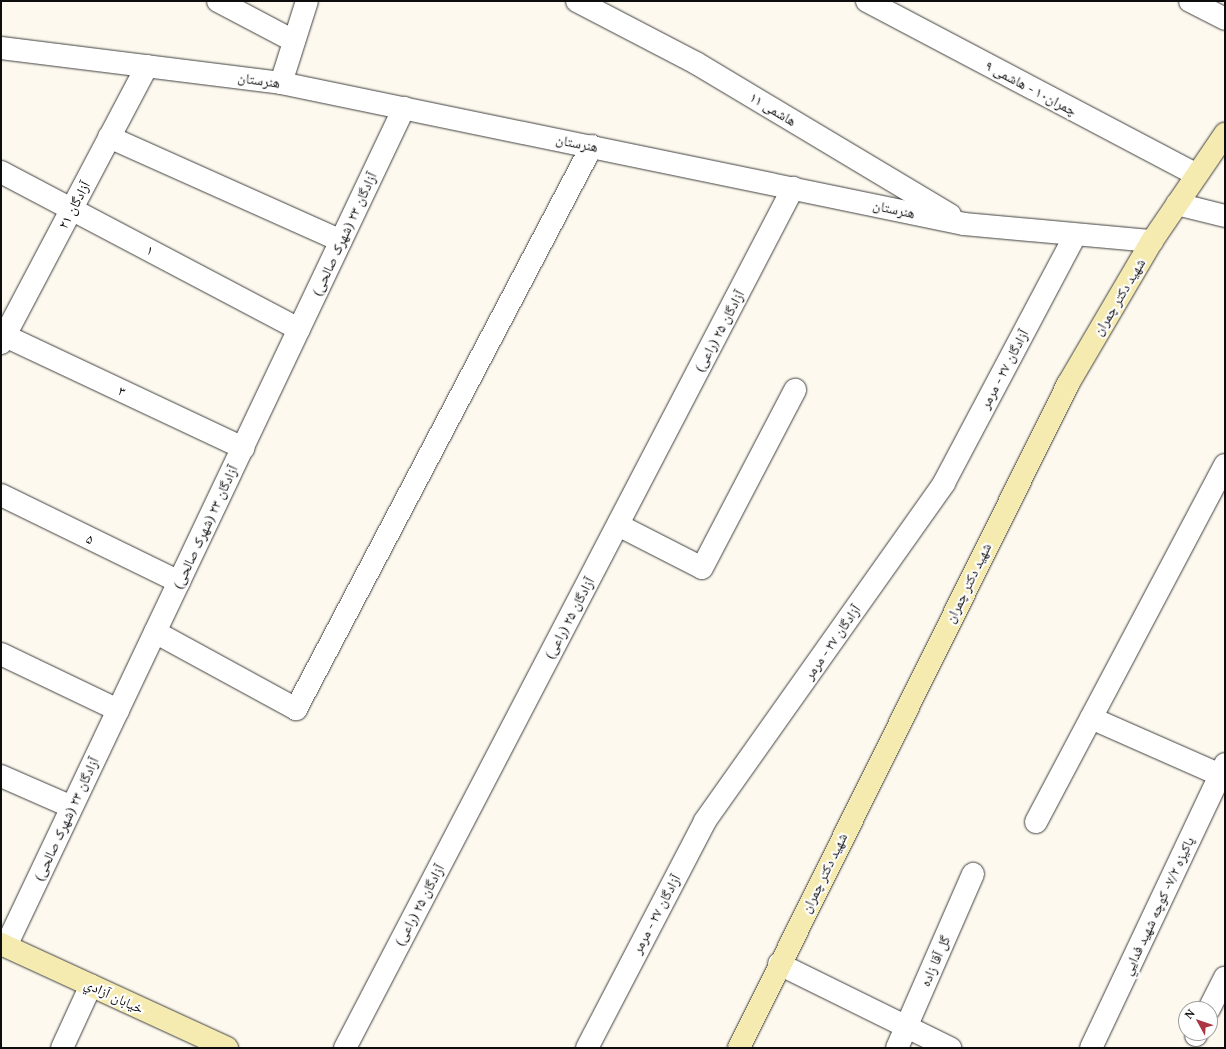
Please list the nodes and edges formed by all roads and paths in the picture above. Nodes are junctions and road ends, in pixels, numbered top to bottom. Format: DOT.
graph roads {
  1 [pos="218,1"];
  2 [pos="307,1"];
  3 [pos="576,1"];
  4 [pos="867,1"];
  5 [pos="1190,1"];
  6 [pos="1225,19"];
  7 [pos="294,41"];
  8 [pos="1,48"];
  9 [pos="147,66"];
  10 [pos="281,83"];
  11 [pos="404,108"];
  12 [pos="1225,134"];
  13 [pos="110,137"];
  14 [pos="592,146"];
  15 [pos="1,172"];
  16 [pos="1195,174"];
  17 [pos="793,188"];
  18 [pos="1177,204"];
  19 [pos="72,209"];
  20 [pos="1225,216"];
  21 [pos="964,224"];
  22 [pos="1075,236"];
  23 [pos="341,241"];
  24 [pos="1152,242"];
  25 [pos="299,329"];
  26 [pos="2,338"];
  27 [pos="795,390"];
  28 [pos="242,448"];
  29 [pos="1225,465"];
  30 [pos="1,495"];
  31 [pos="618,525"];
  32 [pos="179,582"];
  33 [pos="155,632"];
  34 [pos="1,654"];
  35 [pos="118,710"];
  36 [pos="1091,718"];
  37 [pos="1222,770"];
  38 [pos="1,776"];
  39 [pos="72,807"];
  40 [pos="1036,822"];
  41 [pos="973,874"];
  42 [pos="3,945"];
  43 [pos="779,964"];
  44 [pos="1225,978"];
  45 [pos="91,986"];
  46 [pos="1213,1001"];
  47 [pos="906,1027"];
  48 [pos="62,1048"];
  49 [pos="227,1048"];
  50 [pos="345,1048"];
  51 [pos="587,1048"];
  52 [pos="739,1048"];
  53 [pos="897,1048"];
  54 [pos="950,1048"];
  55 [pos="1091,1048"];
  1 -- 7 [label="street"];
  2 -- 7 [label="street"];
  3 -- 21 [label="street, هاشمی ۱۱"];
  4 -- 16 [label="street, چمران۱۰ - هاشمی ۹"];
  5 -- 6 [label="street"];
  7 -- 10 [label="street"];
  8 -- 9 [label="street, هنرستان"];
  9 -- 10 [label="street, هنرستان"];
  9 -- 13 [label="street, آزادگان ۲۱"];
  10 -- 11 [label="street, هنرستان"];
  11 -- 14 [label="street, هنرستان"];
  11 -- 23 [label="street, آزادگان ۲۳ (شهرک صالحی)"];
  12 -- 16 [label="street, شهید دکتر چمران"];
  13 -- 19 [label="street, آزادگان ۲۱"];
  13 -- 23 [label="street"];
  14 -- 17 [label="street, هنرستان"];
  14 -- 33 [label="street"];
  15 -- 19 [label="street, ۱"];
  16 -- 18 [label="street, شهید دکتر چمران"];
  17 -- 21 [label="street, هنرستان"];
  17 -- 31 [label="street, آزادگان ۲۵ (راعی)"];
  18 -- 20 [label="street"];
  18 -- 24 [label="street, شهید دکتر چمران"];
  19 -- 25 [label="street, ۱"];
  19 -- 26 [label="street, آزادگان ۲۱"];
  21 -- 22 [label="street, هنرستان"];
  22 -- 24 [label="street, هنرستان"];
  22 -- 51 [label="street, آزادگان ۲۷ - مرمر"];
  23 -- 25 [label="street, آزادگان ۲۳ (شهرک صالحی)"];
  24 -- 43 [label="street, شهید دکتر چمران"];
  25 -- 28 [label="street, آزادگان ۲۳ (شهرک صالحی)"];
  26 -- 28 [label="street, ۳"];
  27 -- 31 [label="street"];
  28 -- 32 [label="street, آزادگان ۲۳ (شهرک صالحی)"];
  29 -- 36 [label="street"];
  30 -- 32 [label="street, ۵"];
  31 -- 50 [label="street, آزادگان ۲۵ (راعی)"];
  32 -- 33 [label="street, آزادگان ۲۳ (شهرک صالحی)"];
  33 -- 35 [label="street, آزادگان ۲۳ (شهرک صالحی)"];
  34 -- 35 [label="street"];
  35 -- 39 [label="street, آزادگان ۲۳ (شهرک صالحی)"];
  36 -- 37 [label="street"];
  36 -- 40 [label="street"];
  37 -- 55 [label="street, پاکیزه ۷/۲- كوچه شهيد فدايي"];
  38 -- 39 [label="street"];
  39 -- 42 [label="street, آزادگان ۲۳ (شهرک صالحی)"];
  41 -- 47 [label="street, گل آقا زاده"];
  42 -- 45 [label="street, خيابان آزادي"];
  43 -- 47 [label="street"];
  43 -- 52 [label="street, شهید دکتر چمران"];
  44 -- 46 [label="street"];
  45 -- 48 [label="street"];
  45 -- 49 [label="street, خيابان آزادي"];
  47 -- 53 [label="street, گل آقا زاده"];
  47 -- 54 [label="street"];
}
